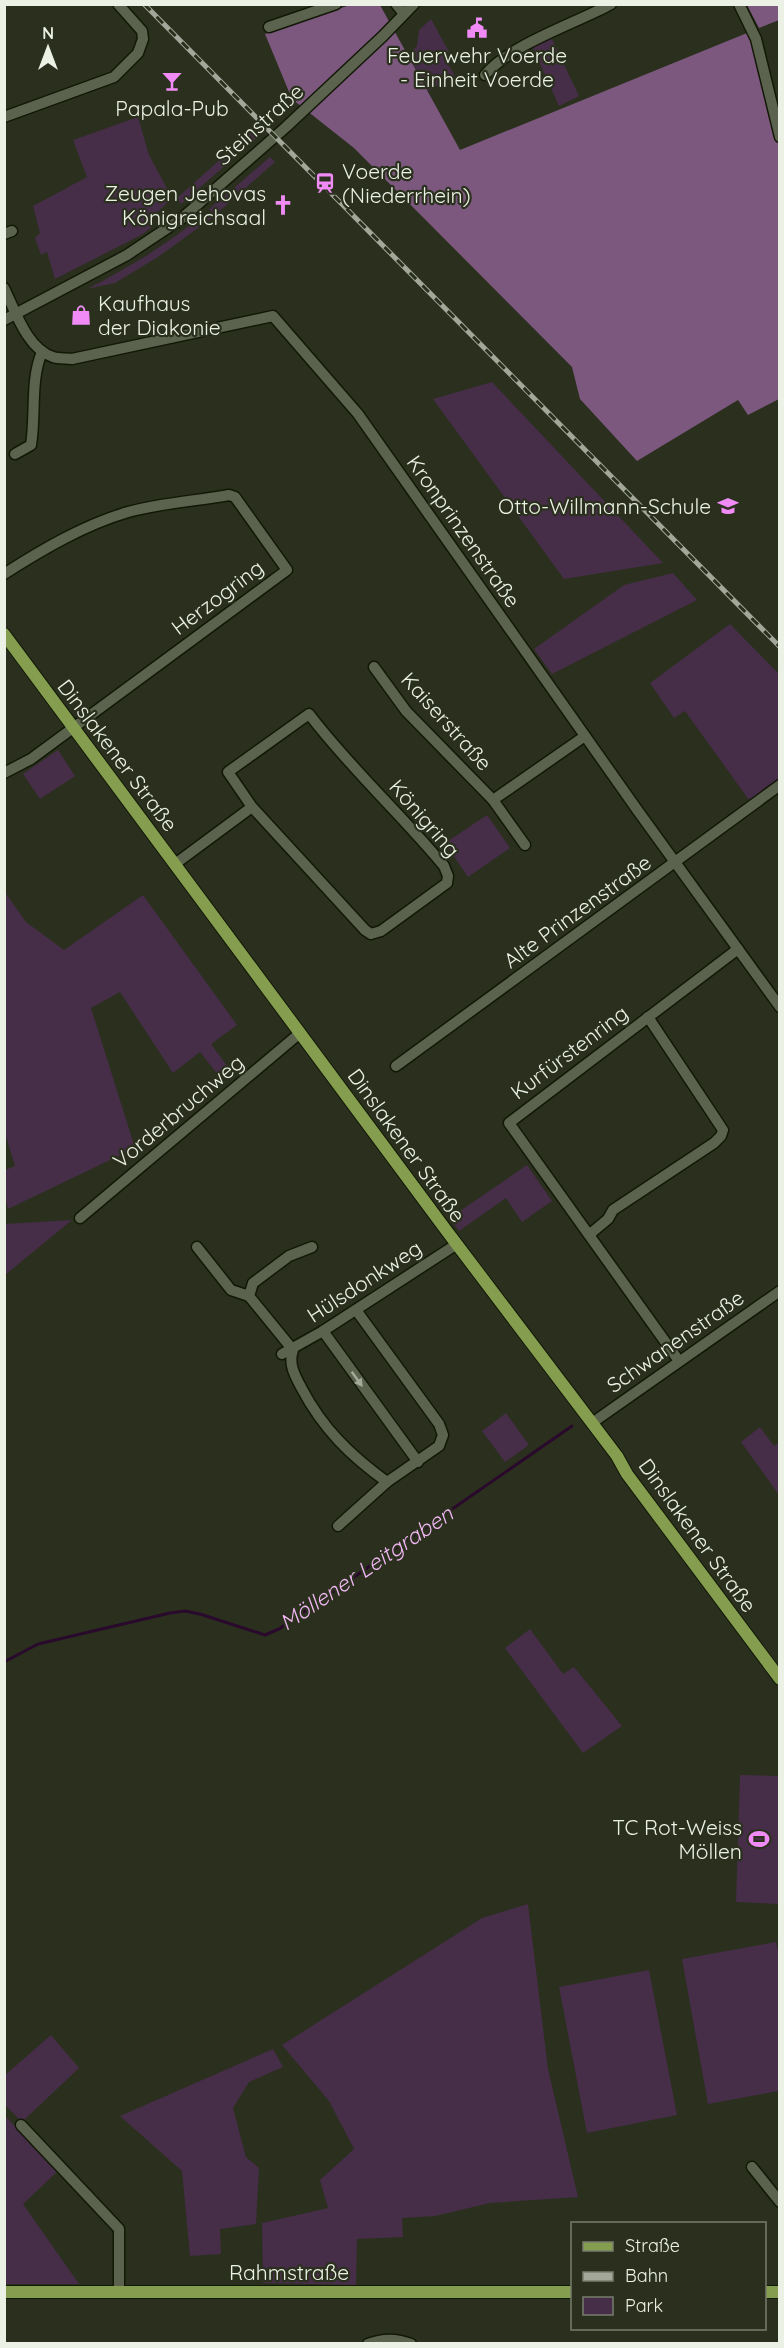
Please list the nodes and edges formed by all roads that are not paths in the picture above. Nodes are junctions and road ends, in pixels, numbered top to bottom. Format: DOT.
graph roads {
  1 [pos="118,4"];
  2 [pos="336,4"];
  3 [pos="396,4"];
  4 [pos="414,4"];
  5 [pos="611,4"];
  6 [pos="739,4"];
  7 [pos="404,14"];
  8 [pos="269,27"];
  9 [pos="485,75"];
  10 [pos="4,117"];
  11 [pos="780,137"];
  12 [pos="4,288"];
  13 [pos="16,313"];
  14 [pos="4,320"];
  15 [pos="42,352"];
  16 [pos="15,454"];
  17 [pos="4,574"];
  18 [pos="4,634"];
  19 [pos="374,667"];
  20 [pos="74,728"];
  21 [pos="585,736"];
  22 [pos="4,773"];
  23 [pos="780,785"];
  24 [pos="493,800"];
  25 [pos="252,807"];
  26 [pos="525,845"];
  27 [pos="675,863"];
  28 [pos="175,864"];
  29 [pos="738,949"];
  30 [pos="780,1007"];
  31 [pos="648,1017"];
  32 [pos="300,1033"];
  33 [pos="396,1066"];
  34 [pos="80,1218"];
  35 [pos="590,1234"];
  36 [pos="457,1244"];
  37 [pos="197,1247"];
  38 [pos="312,1247"];
  39 [pos="780,1292"];
  40 [pos="249,1296"];
  41 [pos="356,1310"];
  42 [pos="323,1331"];
  43 [pos="288,1352"];
  44 [pos="680,1360"];
  45 [pos="592,1423"];
  46 [pos="418,1462"];
  47 [pos="387,1482"];
  48 [pos="338,1526"];
  49 [pos="780,1679"];
  50 [pos="21,2125"];
  51 [pos="752,2167"];
  52 [pos="780,2202"];
  53 [pos="119,2291"];
  54 [pos="4,2292"];
  55 [pos="571,2292"];
  56 [pos="368,2343"];
  57 [pos="411,2343"];
  1 -- 10 [label="street"];
  2 -- 8 [label="street"];
  3 -- 7 [label="street"];
  4 -- 7 [label="street, Steinstraße"];
  5 -- 9 [label="street"];
  6 -- 11 [label="street"];
  7 -- 13 [label="street, Steinstraße"];
  12 -- 13 [label="street"];
  13 -- 14 [label="street, Steinstraße"];
  13 -- 15 [label="street"];
  15 -- 16 [label="street"];
  15 -- 21 [label="street, Kronprinzenstraße"];
  17 -- 20 [label="street, Herzogring"];
  18 -- 20 [label="main road, Dinslakener Straße"];
  19 -- 24 [label="street, Kaiserstraße"];
  20 -- 22 [label="street"];
  20 -- 28 [label="main road, Dinslakener Straße"];
  21 -- 24 [label="street, Kaiserstraße"];
  21 -- 27 [label="street, Kronprinzenstraße"];
  23 -- 27 [label="street, Alte Prinzenstraße"];
  24 -- 26 [label="street, Kaiserstraße"];
  25 -- 25 [label="street, Königring"];
  25 -- 28 [label="street"];
  27 -- 29 [label="street, Kronprinzenstraße"];
  27 -- 33 [label="street, Alte Prinzenstraße"];
  28 -- 32 [label="main road, Dinslakener Straße"];
  29 -- 30 [label="street, Kronprinzenstraße"];
  29 -- 31 [label="street, Kurfürstenring"];
  31 -- 35 [label="street, Kurfürstenring"];
  31 -- 35 [label="street, Kurfürstenring"];
  32 -- 34 [label="street, Vorderbruchweg"];
  32 -- 36 [label="main road, Dinslakener Straße"];
  35 -- 44 [label="street, Kurfürstenring"];
  36 -- 41 [label="street, Hülsdonkweg"];
  36 -- 45 [label="main road, Dinslakener Straße"];
  37 -- 40 [label="street"];
  38 -- 40 [label="street"];
  39 -- 44 [label="street, Schwanenstraße"];
  40 -- 43 [label="street"];
  41 -- 42 [label="street, Hülsdonkweg"];
  41 -- 46 [label="street"];
  42 -- 43 [label="street, Hülsdonkweg"];
  42 -- 46 [label="street, one-way"];
  43 -- 47 [label="street"];
  44 -- 45 [label="street, Schwanenstraße"];
  45 -- 49 [label="main road, Dinslakener Straße"];
  46 -- 47 [label="street"];
  47 -- 48 [label="street"];
  50 -- 53 [label="street"];
  51 -- 52 [label="street"];
  53 -- 54 [label="main road, Rahmstraße"];
  53 -- 55 [label="main road, Rahmstraße"];
  56 -- 57 [label="street"];
}
